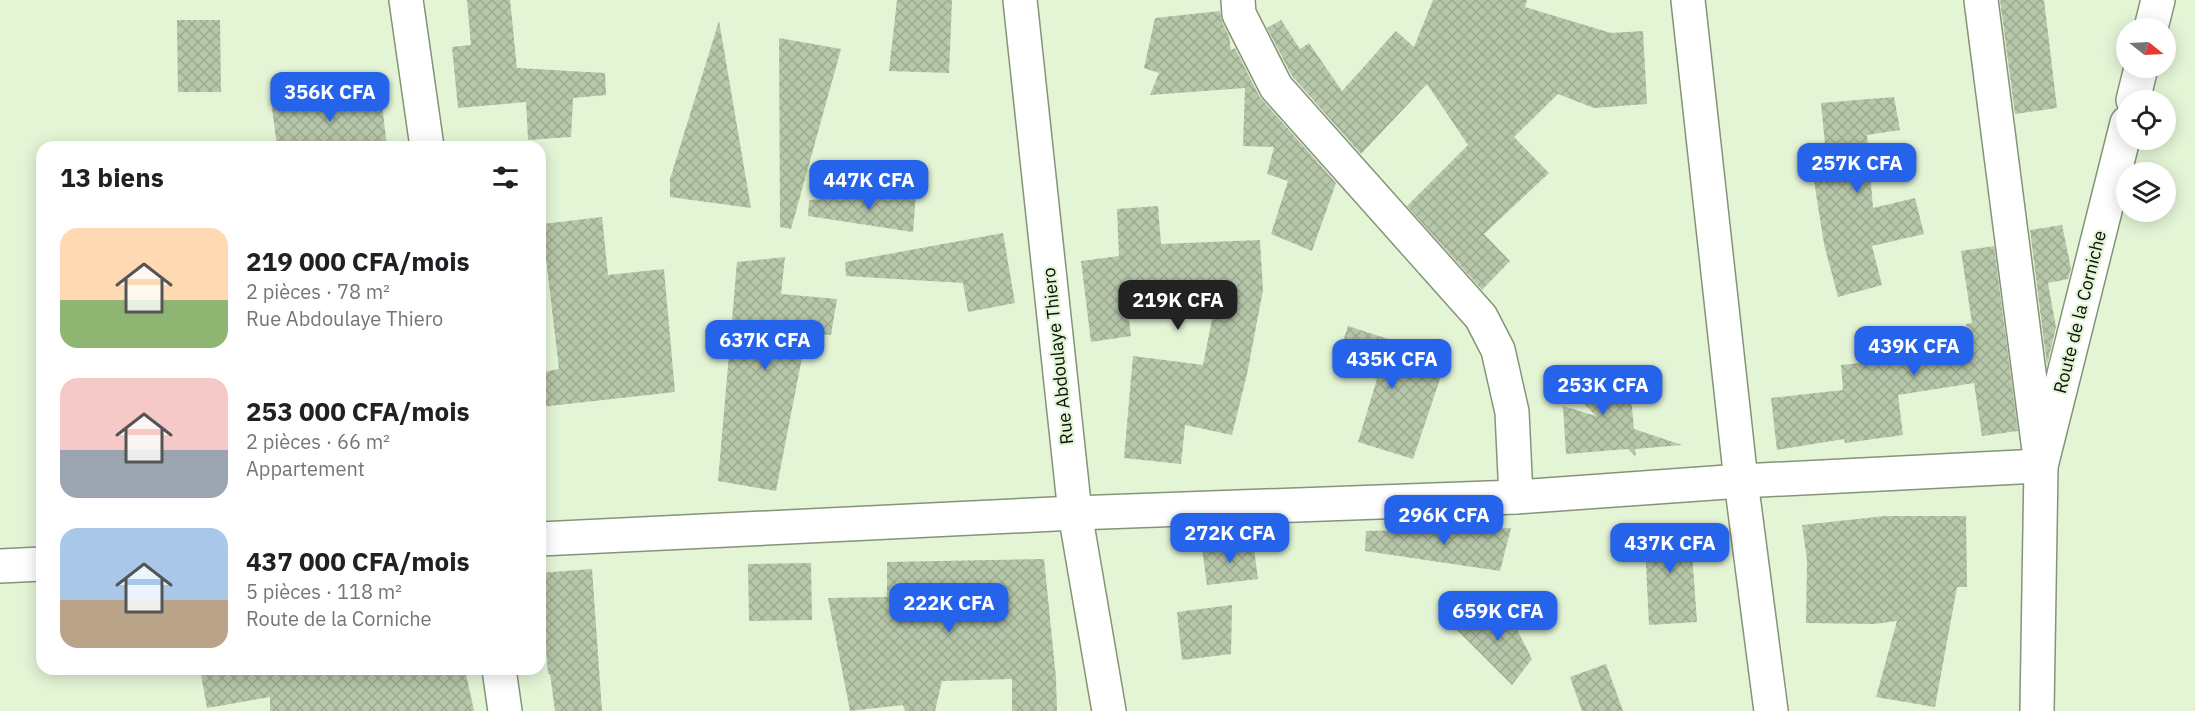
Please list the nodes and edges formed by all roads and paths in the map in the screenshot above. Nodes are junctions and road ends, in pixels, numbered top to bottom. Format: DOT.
graph roads {
  1 [pos="406,0"];
  2 [pos="1020,0"];
  3 [pos="1238,0"];
  4 [pos="1688,0"];
  5 [pos="1981,0"];
  6 [pos="2158,0"];
  7 [pos="2154,18"];
  8 [pos="426,141"];
  9 [pos="2120,150"];
  10 [pos="2041,466"];
  11 [pos="1741,480"];
  12 [pos="1516,497"];
  13 [pos="1075,513"];
  14 [pos="546,539"];
  15 [pos="36,564"];
  16 [pos="0,566"];
  17 [pos="501,675"];
  18 [pos="505,711"];
  19 [pos="1109,711"];
  20 [pos="1771,711"];
  21 [pos="2037,711"];
  1 -- 8 [label="street"];
  2 -- 13 [label="street, Rue Abdoulaye Thiero"];
  3 -- 12 [label="street"];
  4 -- 11 [label="street"];
  5 -- 10 [label="street"];
  6 -- 7 [label="street"];
  9 -- 10 [label="street, Route de la Corniche"];
  10 -- 11 [label="street"];
  10 -- 21 [label="street"];
  11 -- 12 [label="street"];
  11 -- 20 [label="street"];
  12 -- 13 [label="street"];
  13 -- 14 [label="street"];
  13 -- 19 [label="street, Rue Abdoulaye Thiero"];
  15 -- 16 [label="street"];
  17 -- 18 [label="street"];
}
